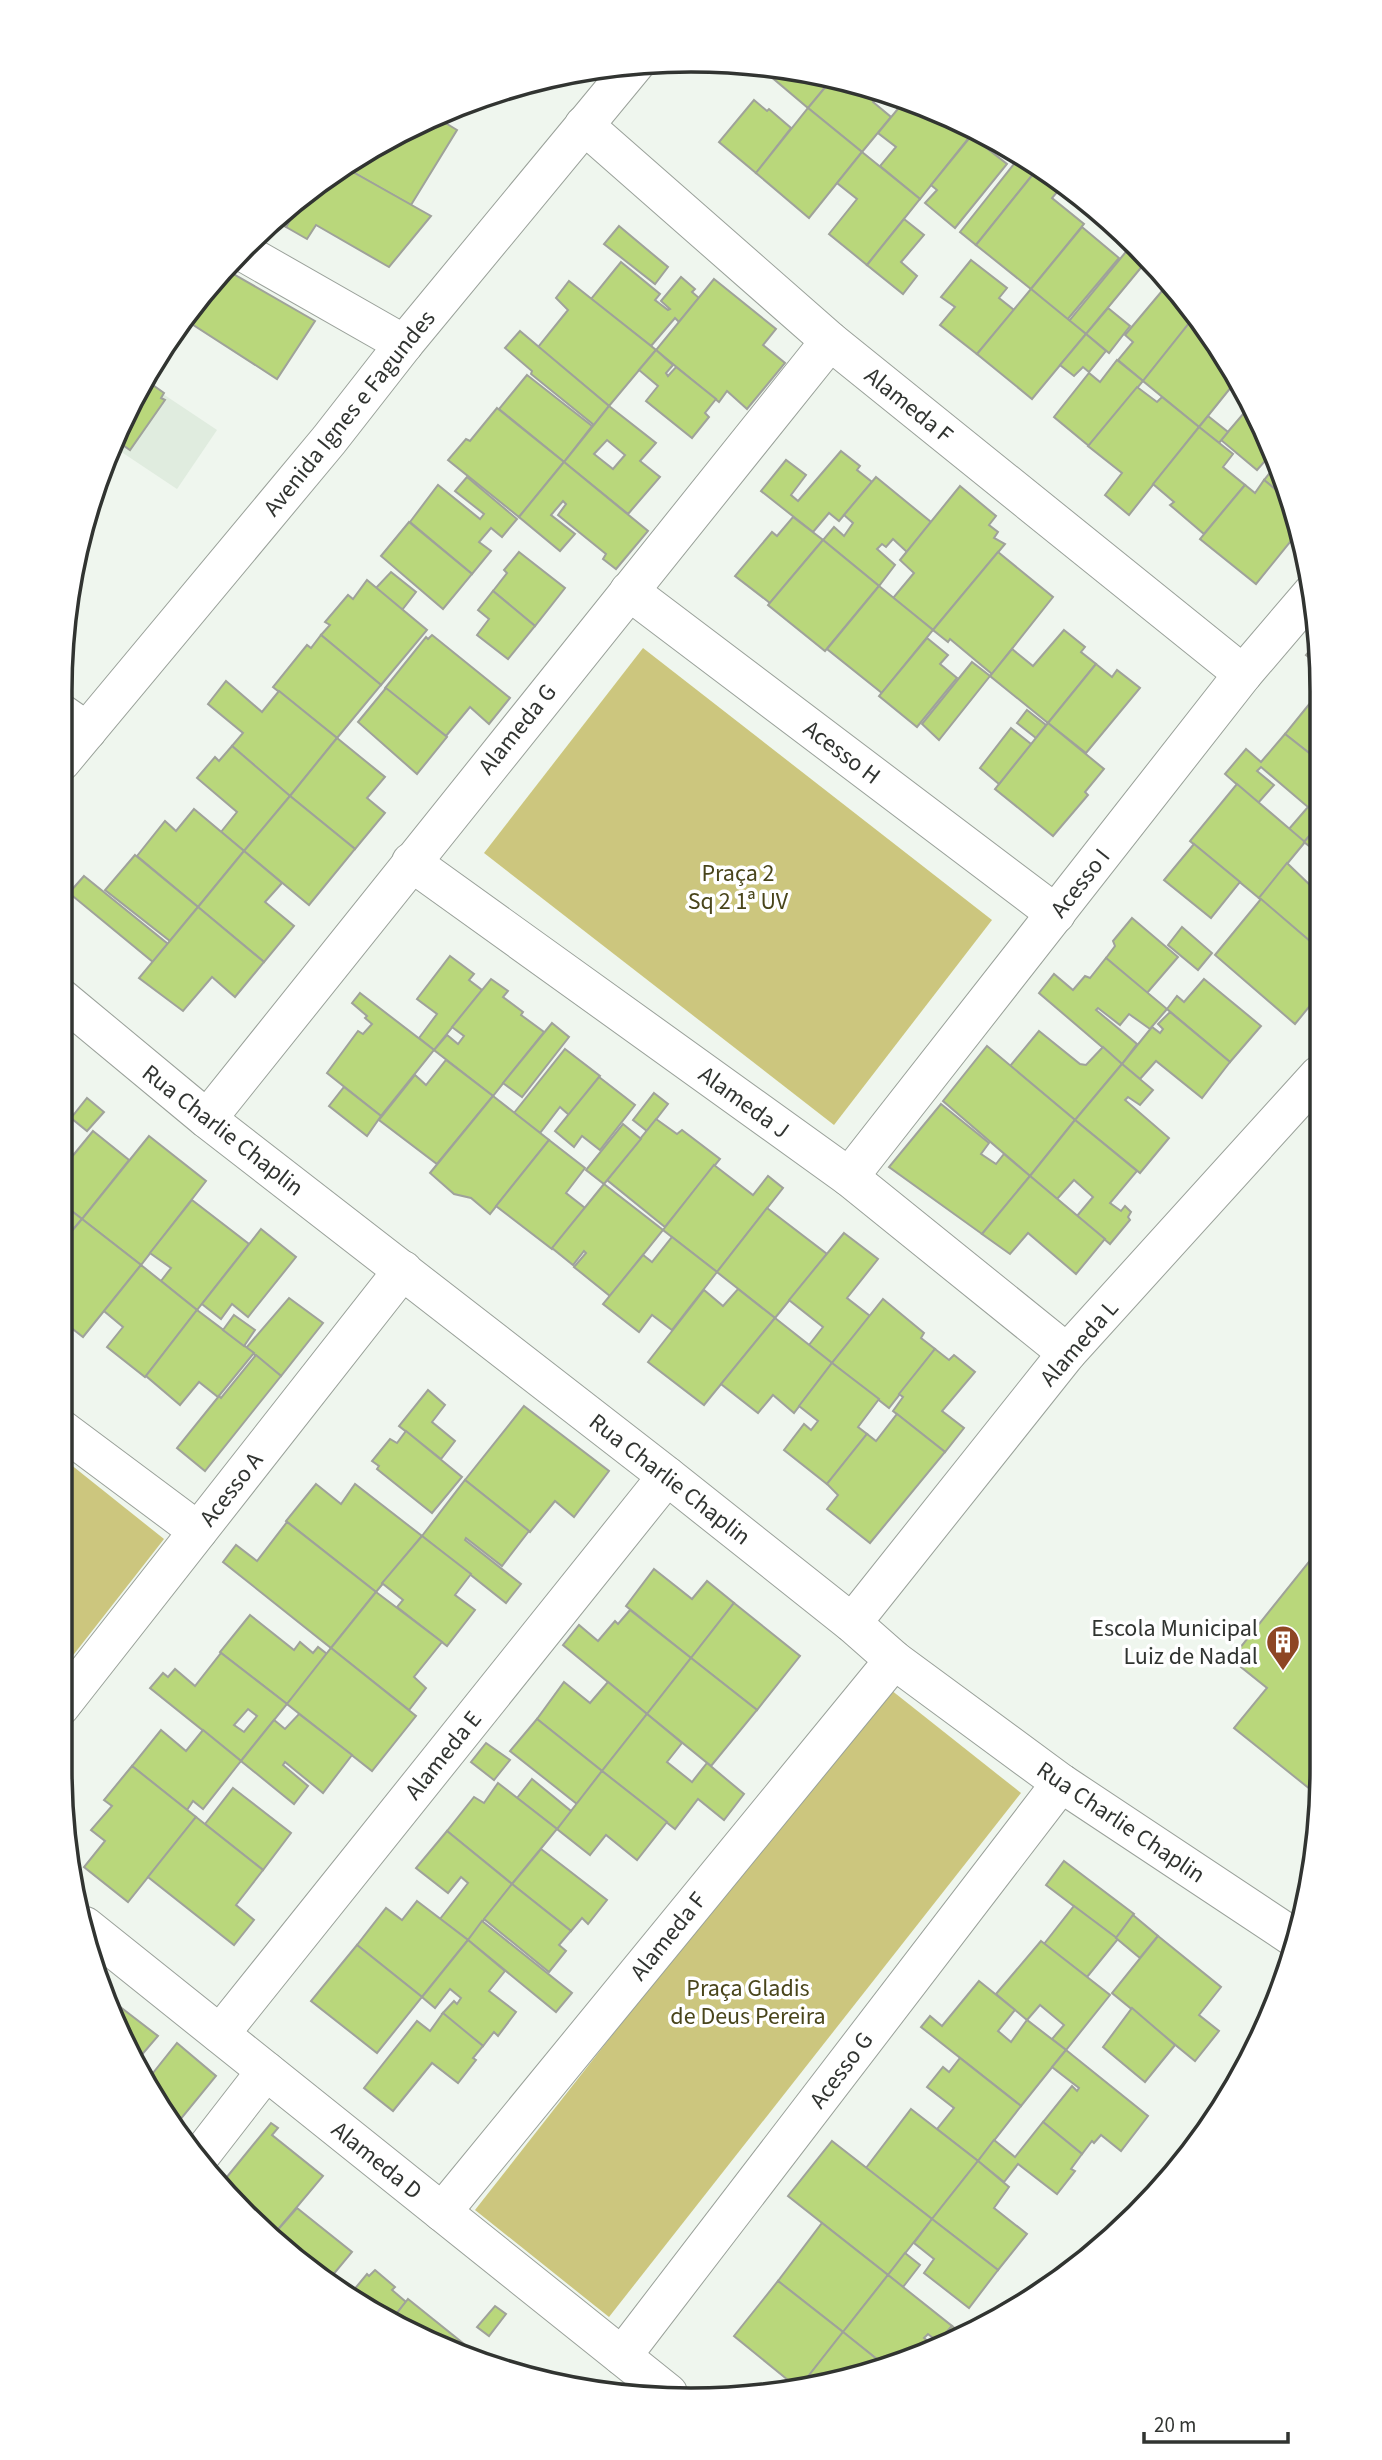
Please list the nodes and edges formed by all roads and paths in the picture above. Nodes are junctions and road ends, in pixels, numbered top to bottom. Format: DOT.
graph roads {
  1 [pos="626,75"];
  2 [pos="584,125"];
  3 [pos="250,256"];
  4 [pos="830,341"];
  5 [pos="404,344"];
  6 [pos="629,591"];
  7 [pos="1304,603"];
  8 [pos="1243,674"];
  9 [pos="74,722"];
  10 [pos="411,862"];
  11 [pos="1056,914"];
  12 [pos="72,1007"];
  13 [pos="1310,1085"];
  14 [pos="207,1119"];
  15 [pos="849,1178"];
  16 [pos="403,1270"];
  17 [pos="1067,1353"];
  18 [pos="72,1437"];
  19 [pos="667,1476"];
  20 [pos="198,1531"];
  21 [pos="852,1623"];
  22 [pos="894,1660"];
  23 [pos="72,1692"];
  24 [pos="1061,1783"];
  25 [pos="1288,1933"];
  26 [pos="94,1934"];
  27 [pos="219,2034"];
  28 [pos="266,2071"];
  29 [pos="204,2151"];
  30 [pos="442,2212"];
  31 [pos="622,2356"];
  32 [pos="661,2387"];
  1 -- 2 [label="street, Avenida Ignes e Fagundes"];
  2 -- 4 [label="street, Alameda F"];
  2 -- 5 [label="street, Avenida Ignes e Fagundes"];
  3 -- 5 [label="street"];
  4 -- 6 [label="street, Alameda G"];
  4 -- 8 [label="street, Alameda F"];
  5 -- 9 [label="street, Avenida Ignes e Fagundes"];
  6 -- 10 [label="street, Alameda G"];
  6 -- 11 [label="street, Acesso H"];
  7 -- 8 [label="street, Acesso I"];
  8 -- 11 [label="street, Acesso I"];
  10 -- 14 [label="street, Alameda G"];
  10 -- 15 [label="street, Alameda J"];
  11 -- 15 [label="street, Acesso I"];
  12 -- 14 [label="street, Rua Charlie Chaplin"];
  13 -- 17 [label="street, Alameda L"];
  14 -- 16 [label="street, Rua Charlie Chaplin"];
  15 -- 17 [label="street, Alameda J"];
  16 -- 19 [label="street, Rua Charlie Chaplin"];
  16 -- 20 [label="street, Acesso A"];
  17 -- 21 [label="street, Alameda L"];
  18 -- 20 [label="street"];
  19 -- 21 [label="street, Rua Charlie Chaplin"];
  19 -- 27 [label="street, Alameda E"];
  20 -- 23 [label="street, Acesso A"];
  21 -- 22 [label="street, Rua Charlie Chaplin"];
  22 -- 24 [label="street, Rua Charlie Chaplin"];
  22 -- 30 [label="street, Alameda F"];
  24 -- 25 [label="street, Rua Charlie Chaplin"];
  24 -- 31 [label="street, Acesso G"];
  26 -- 27 [label="street, Alameda D"];
  27 -- 28 [label="street, Alameda D"];
  28 -- 29 [label="street"];
  28 -- 30 [label="street, Alameda D"];
  30 -- 31 [label="street, Alameda D"];
  31 -- 32 [label="street, Alameda D"];
}
